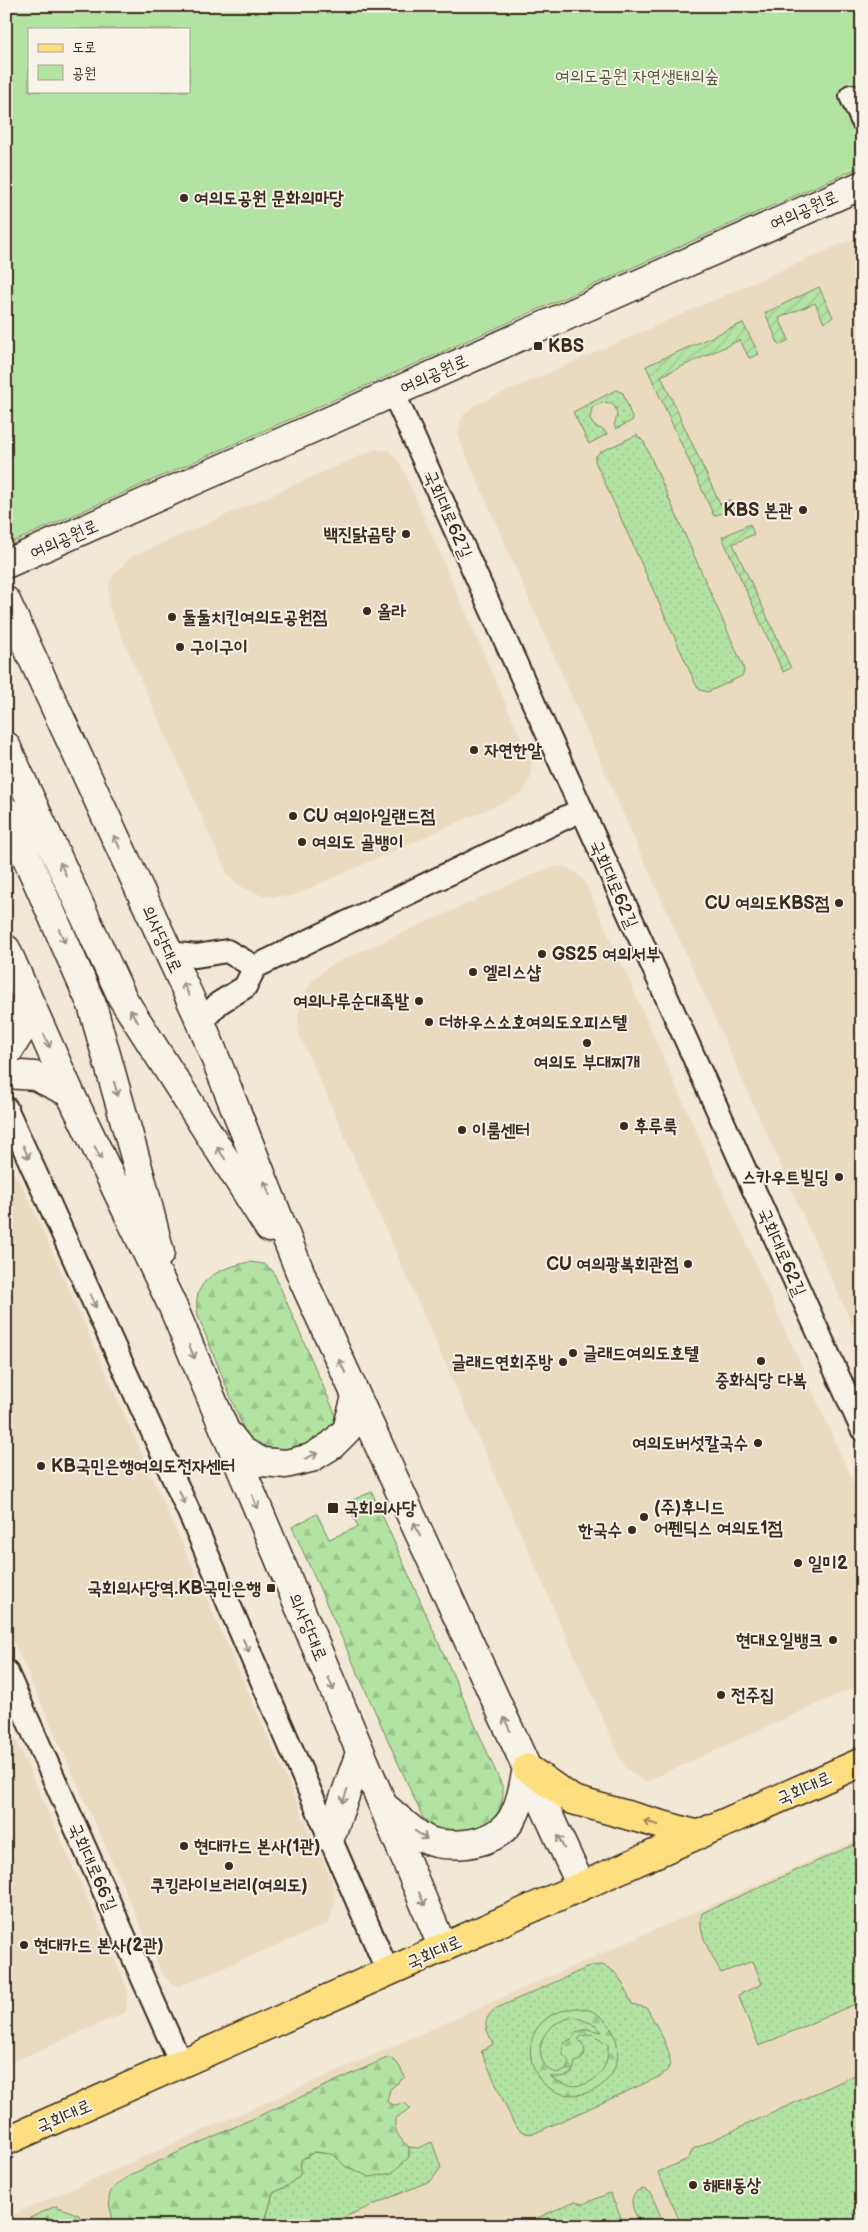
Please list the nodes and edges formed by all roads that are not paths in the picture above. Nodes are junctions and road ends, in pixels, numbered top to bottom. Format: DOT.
graph roads {
  1 [pos="851,96"];
  2 [pos="862,120"];
  3 [pos="862,185"];
  4 [pos="393,392"];
  5 [pos="6,564"];
  6 [pos="6,601"];
  7 [pos="6,646"];
  8 [pos="58,713"];
  9 [pos="6,746"];
  10 [pos="581,810"];
  11 [pos="6,811"];
  12 [pos="6,949"];
  13 [pos="168,953"];
  14 [pos="260,964"];
  15 [pos="26,994"];
  16 [pos="201,1022"];
  17 [pos="6,1055"];
  18 [pos="6,1074"];
  19 [pos="70,1093"];
  20 [pos="6,1108"];
  21 [pos="304,1282"];
  22 [pos="173,1307"];
  23 [pos="854,1393"];
  24 [pos="356,1397"];
  25 [pos="224,1429"];
  26 [pos="862,1429"];
  27 [pos="6,1671"];
  28 [pos="360,1753"];
  29 [pos="862,1762"];
  30 [pos="527,1768"];
  31 [pos="382,1805"];
  32 [pos="698,1835"];
  33 [pos="330,1838"];
  34 [pos="581,1886"];
  35 [pos="442,1948"];
  36 [pos="388,1972"];
  37 [pos="180,2064"];
  38 [pos="6,2141"];
  1 -- 2 [label="street"];
  3 -- 4 [label="main road, 여의공원로"];
  4 -- 5 [label="main road, 여의공원로"];
  4 -- 10 [label="street, 국회대로62길"];
  6 -- 8 [label="main road, 의사당대로"];
  7 -- 8 [label="main road"];
  13 -- 8 [label="main road, 의사당대로, one-way"];
  21 -- 9 [label="main road, 의사당대로, one-way"];
  10 -- 14 [label="street"];
  10 -- 23 [label="street, 국회대로62길"];
  11 -- 22 [label="main road, 의사당대로, one-way"];
  12 -- 15 [label="main road, 의사당대로"];
  13 -- 14 [label="street"];
  16 -- 13 [label="main road, 의사당대로, one-way"];
  14 -- 16 [label="street"];
  15 -- 17 [label="main road"];
  15 -- 19 [label="main road, 의사당대로, one-way"];
  21 -- 16 [label="main road, 의사당대로, one-way"];
  18 -- 19 [label="main road"];
  19 -- 22 [label="main road, 의사당대로, one-way"];
  20 -- 33 [label="street, one-way"];
  24 -- 21 [label="main road, 의사당대로, one-way"];
  22 -- 25 [label="main road, 의사당대로, one-way"];
  23 -- 26 [label="street, 국회대로62길"];
  25 -- 24 [label="main road, one-way"];
  30 -- 24 [label="main road, 의사당대로, one-way"];
  25 -- 28 [label="main road, 의사당대로, one-way"];
  27 -- 37 [label="street, 국회대로66길"];
  28 -- 31 [label="main road, 의사당대로"];
  28 -- 33 [label="main road, one-way"];
  29 -- 32 [label="main road, 국회대로"];
  31 -- 30 [label="main road, one-way"];
  32 -- 30 [label="main road, one-way"];
  34 -- 30 [label="main road, 의사당대로, one-way"];
  31 -- 35 [label="main road, 의사당대로, one-way"];
  32 -- 34 [label="main road, 국회대로"];
  33 -- 36 [label="street"];
  34 -- 35 [label="main road, 국회대로"];
  35 -- 36 [label="main road, 국회대로"];
  36 -- 37 [label="main road, 국회대로"];
  37 -- 38 [label="main road, 국회대로"];
}
